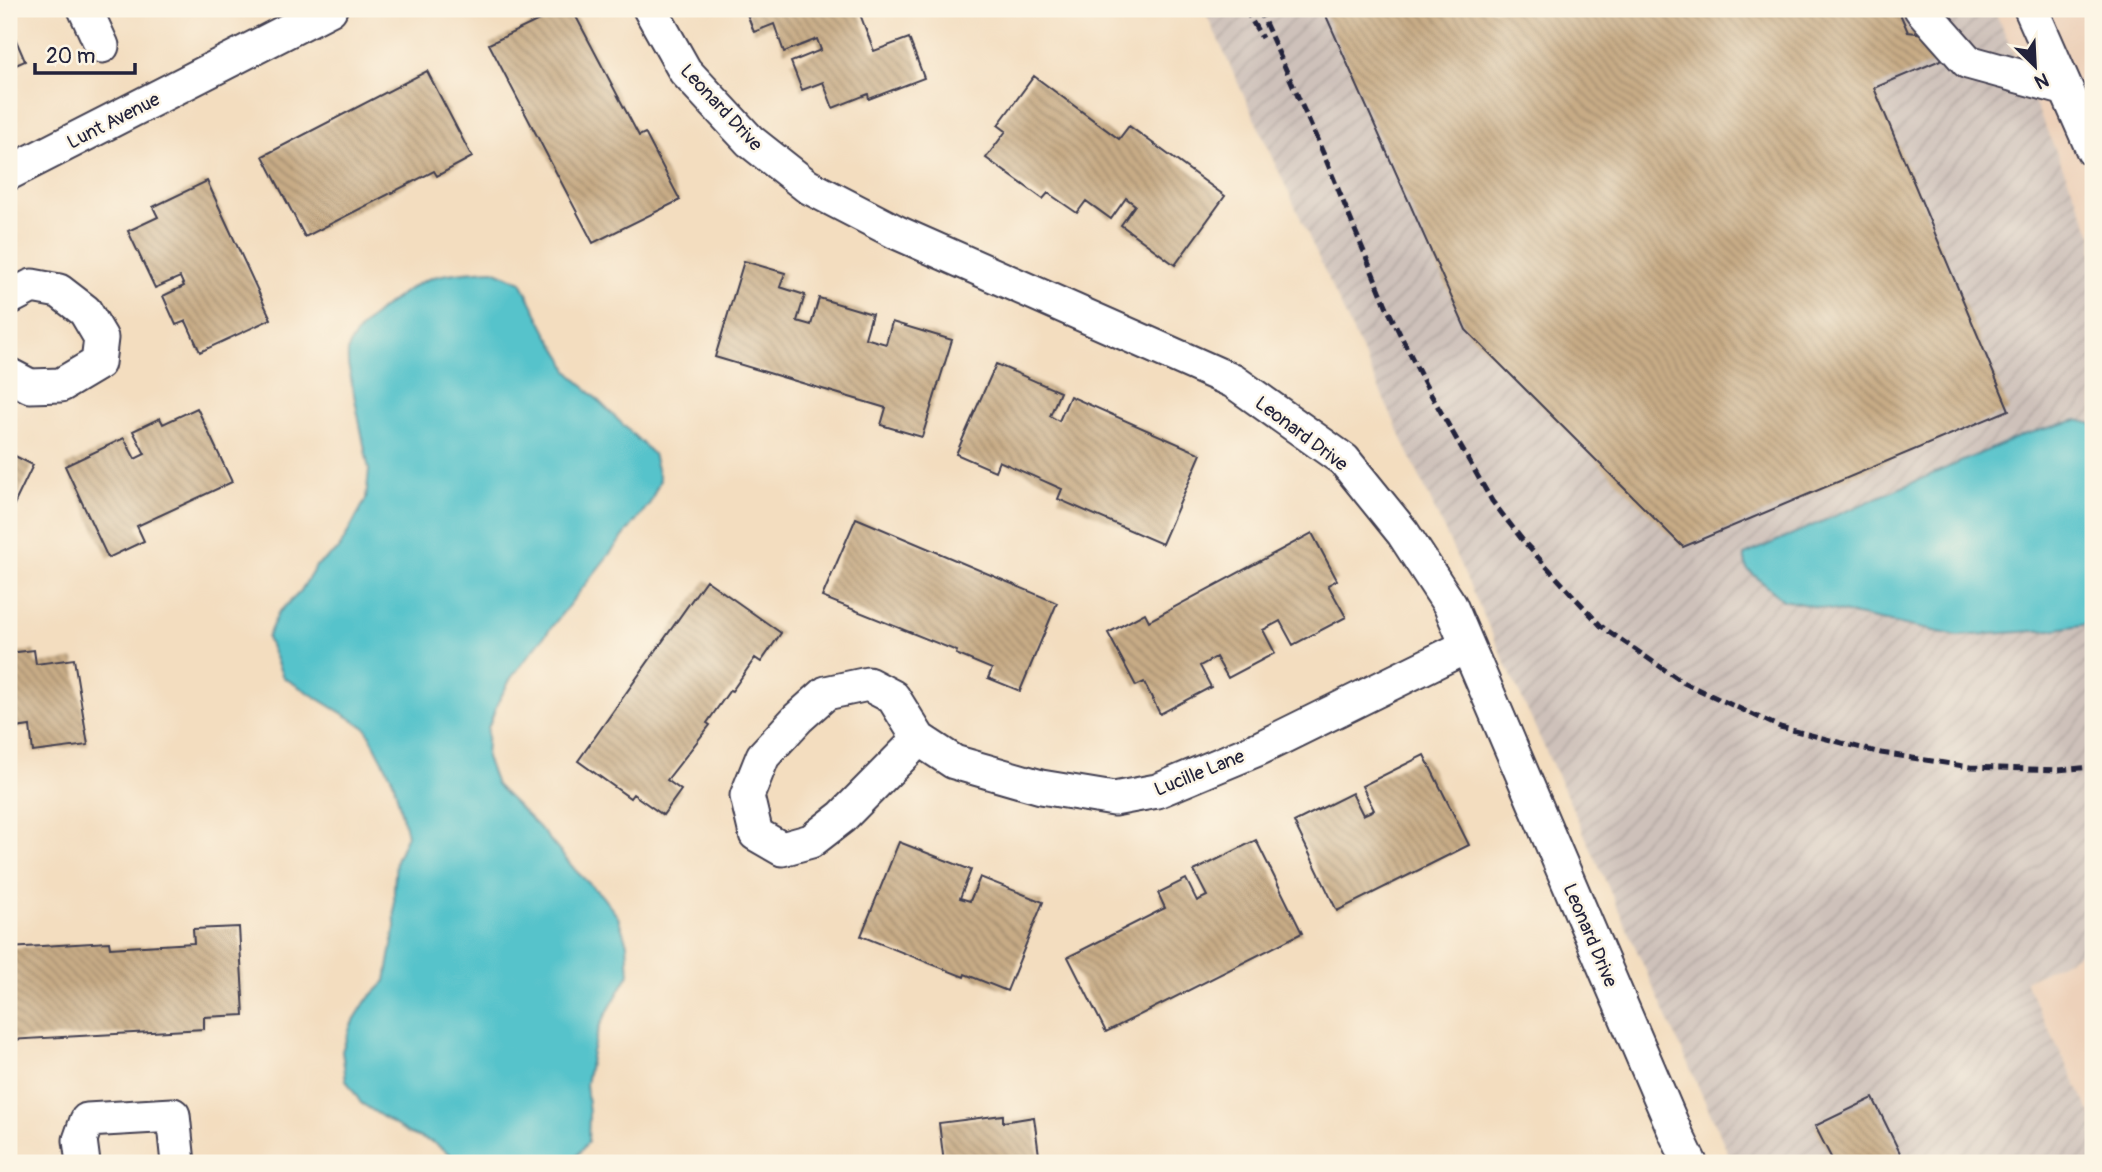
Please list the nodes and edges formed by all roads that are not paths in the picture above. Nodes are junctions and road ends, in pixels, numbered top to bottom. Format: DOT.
graph roads {
  1 [pos="85,9"];
  2 [pos="330,9"];
  3 [pos="650,9"];
  4 [pos="1922,9"];
  5 [pos="2031,9"];
  6 [pos="102,46"];
  7 [pos="2066,89"];
  8 [pos="2093,150"];
  9 [pos="9,173"];
  10 [pos="9,298"];
  11 [pos="9,375"];
  12 [pos="1467,646"];
  13 [pos="919,739"];
  14 [pos="83,1163"];
  15 [pos="178,1163"];
  16 [pos="1690,1163"];
  1 -- 6 [label="street"];
  2 -- 9 [label="street, Lunt Avenue"];
  3 -- 12 [label="street, Leonard Drive"];
  4 -- 7 [label="street"];
  5 -- 7 [label="street"];
  7 -- 8 [label="street"];
  10 -- 11 [label="street"];
  12 -- 13 [label="street, Lucille Lane"];
  12 -- 16 [label="street, Leonard Drive"];
  13 -- 13 [label="street, Lucille Lane"];
  14 -- 15 [label="street"];
}
